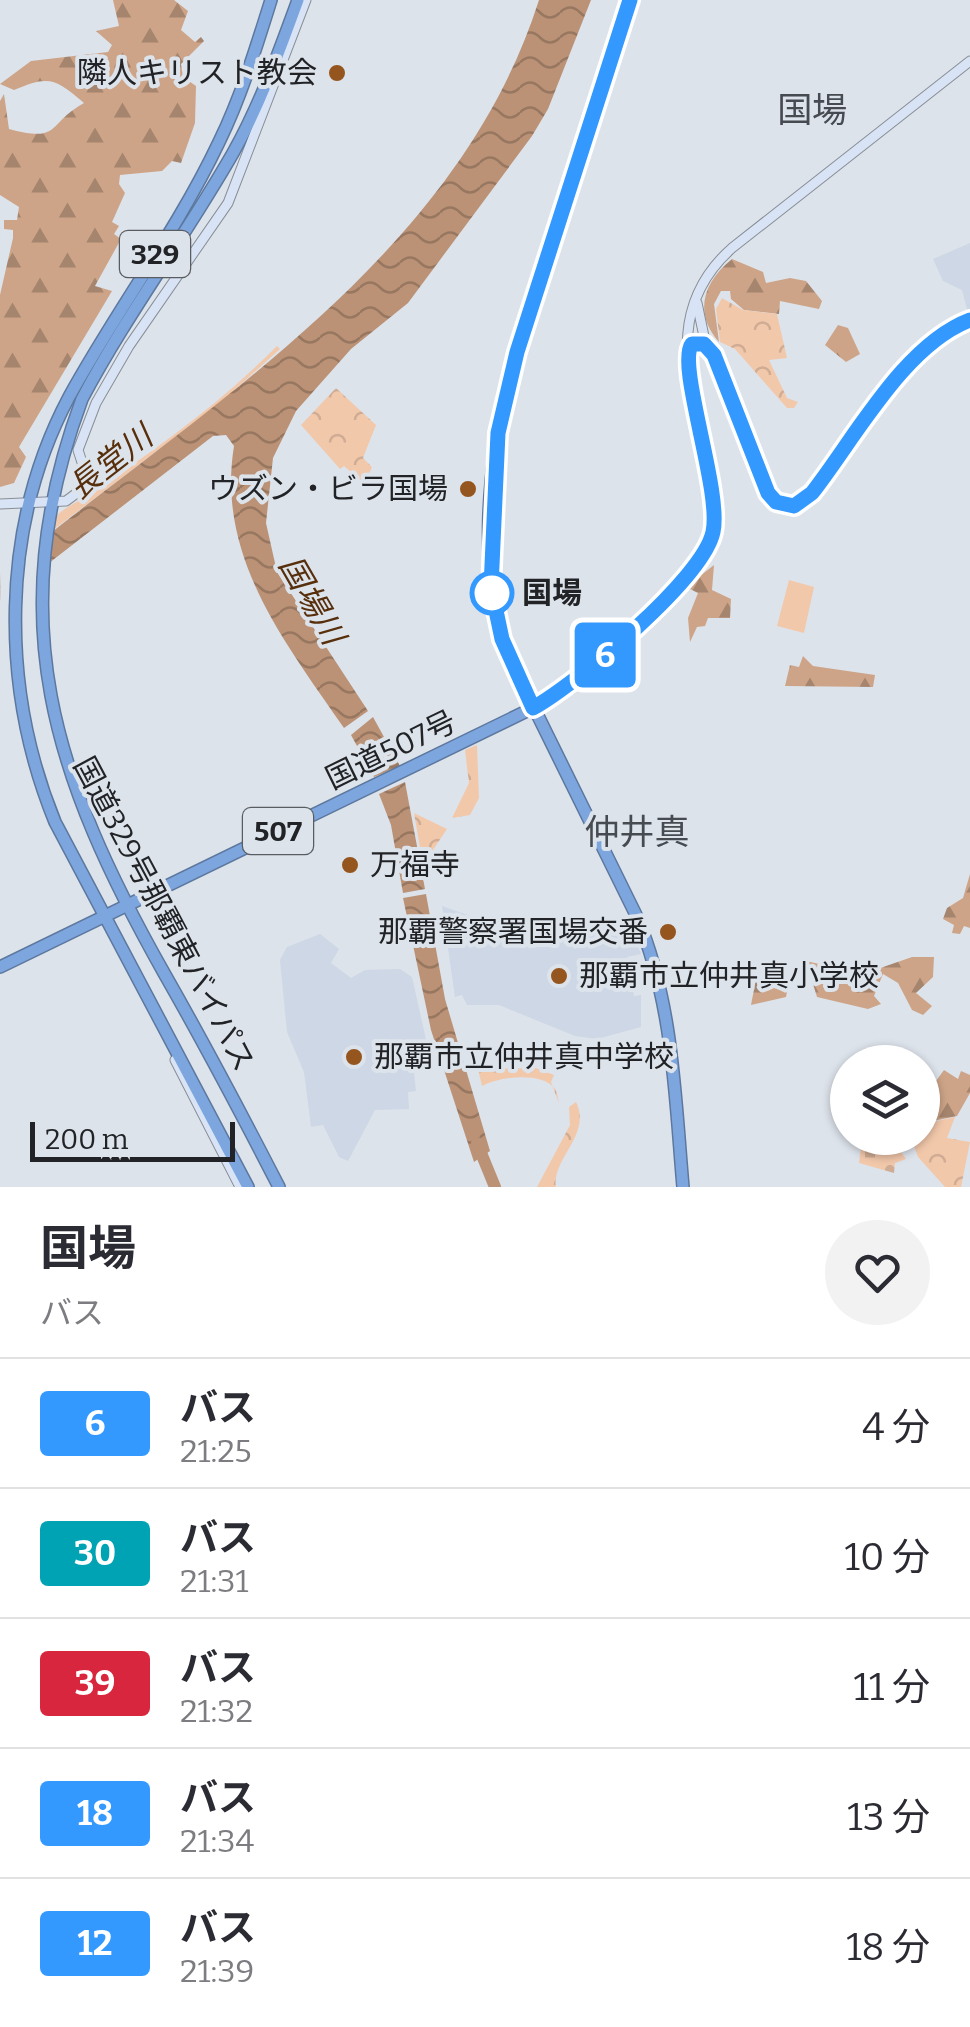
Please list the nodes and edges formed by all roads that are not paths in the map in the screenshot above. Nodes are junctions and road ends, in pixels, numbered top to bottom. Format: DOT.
graph roads {
  1 [pos="271,0"];
  2 [pos="302,0"];
  3 [pos="630,0"];
  4 [pos="970,61"];
  5 [pos="697,295"];
  6 [pos="970,320"];
  7 [pos="686,330"];
  8 [pos="701,344"];
  9 [pos="685,354"];
  10 [pos="36,503"];
  11 [pos="0,504"];
  12 [pos="39,708"];
  13 [pos="533,708"];
  14 [pos="42,724"];
  15 [pos="125,904"];
  16 [pos="103,914"];
  17 [pos="0,966"];
  18 [pos="160,1018"];
  19 [pos="240,1187"];
  20 [pos="248,1187"];
  21 [pos="279,1187"];
  22 [pos="684,1187"];
  1 -- 10 [label="highway, 国道329号那覇東バイパス / 329"];
  2 -- 10 [label="highway, 国道329号那覇東バイパス / 329"];
  2 -- 10 [label="street"];
  3 -- 13 [label="highway"];
  4 -- 5 [label="street"];
  5 -- 7 [label="street"];
  5 -- 8 [label="street"];
  6 -- 8 [label="street"];
  7 -- 8 [label="street"];
  7 -- 9 [label="street"];
  8 -- 9 [label="street"];
  9 -- 13 [label="street"];
  10 -- 11 [label="street"];
  10 -- 12 [label="highway, 国道329号那覇東バイパス / 329"];
  10 -- 16 [label="highway, 国道329号那覇東バイパス / 329"];
  13 -- 15 [label="highway, 国道507号 / 507"];
  13 -- 22 [label="highway"];
  14 -- 15 [label="highway, 国道329号那覇東バイパス"];
  15 -- 16 [label="highway, 国道507号 / 507"];
  15 -- 21 [label="highway, 国道329号那覇東バイパス"];
  16 -- 17 [label="highway, 国道507号 / 507"];
  16 -- 18 [label="highway, 国道329号那覇東バイパス / 329"];
  18 -- 19 [label="street"];
  18 -- 20 [label="highway, 国道329号那覇東バイパス / 329"];
}
